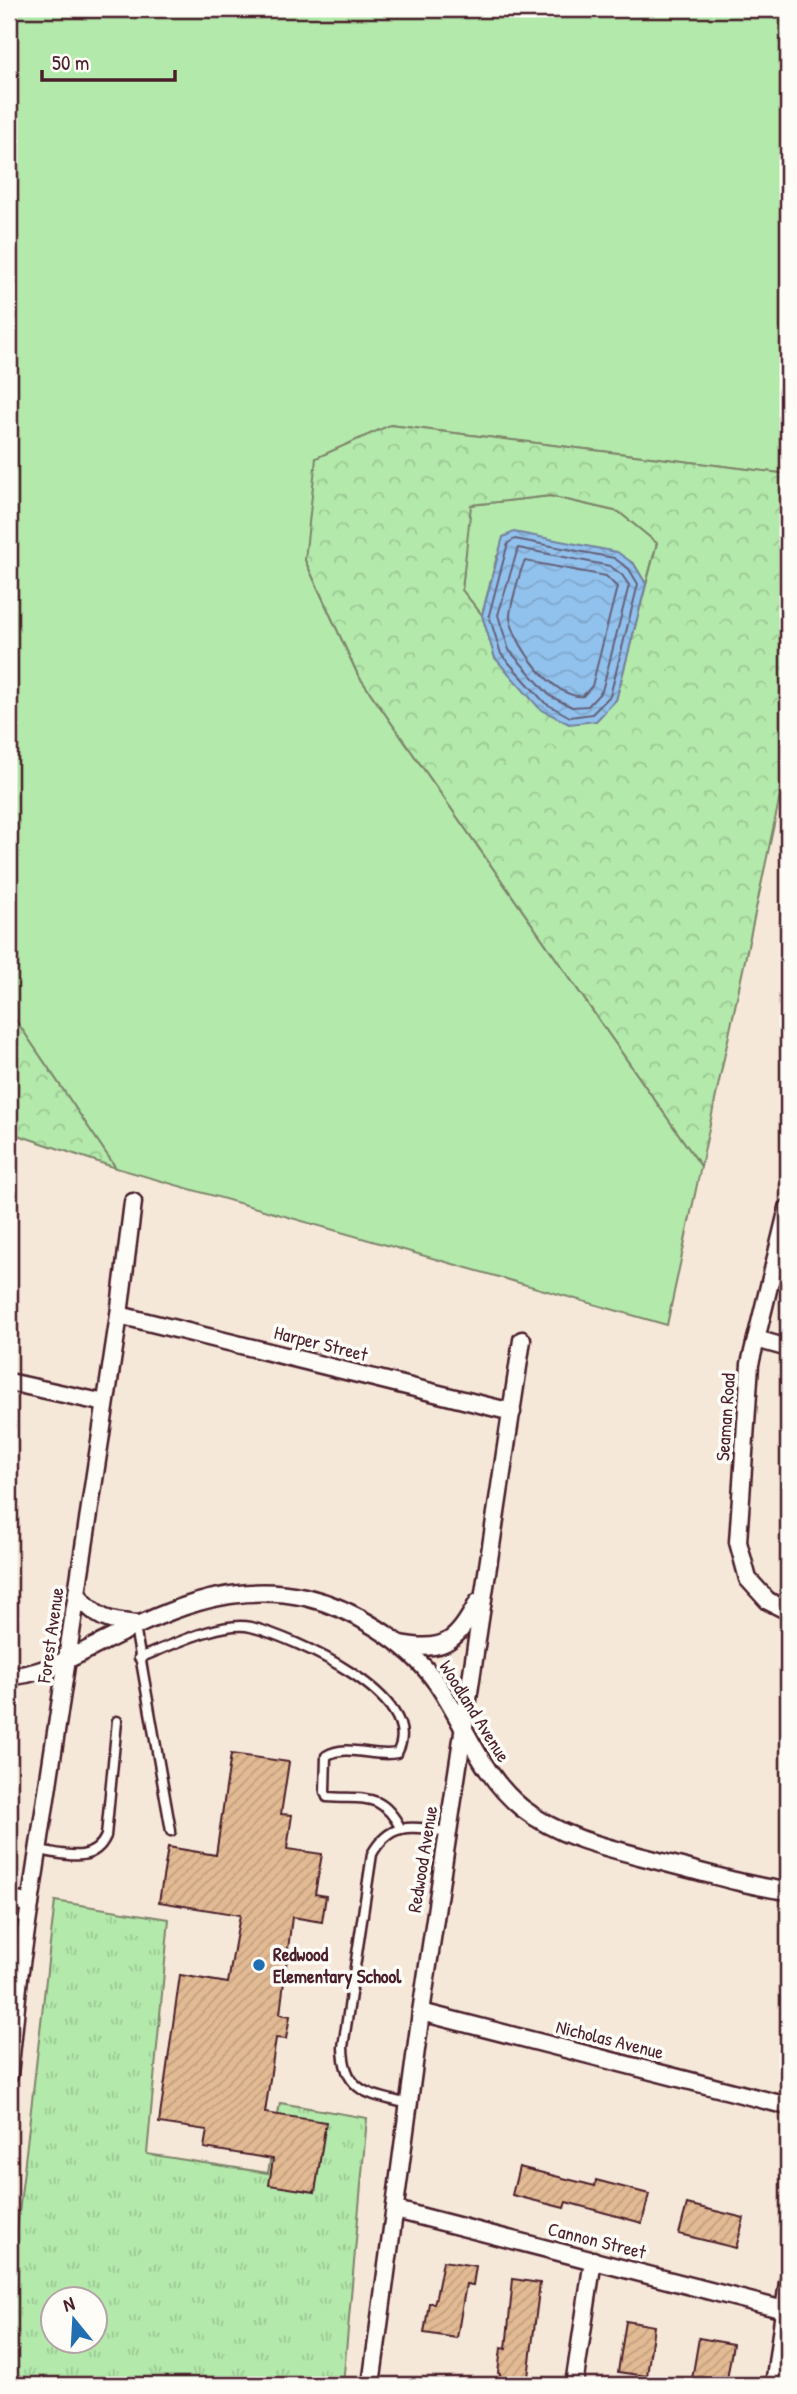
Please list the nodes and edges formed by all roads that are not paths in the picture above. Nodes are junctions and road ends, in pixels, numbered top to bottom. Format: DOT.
graph roads {
  1 [pos="133,1202"];
  2 [pos="788,1208"];
  3 [pos="119,1315"];
  4 [pos="756,1339"];
  5 [pos="522,1340"];
  6 [pos="788,1348"];
  7 [pos="9,1382"];
  8 [pos="105,1403"];
  9 [pos="512,1412"];
  10 [pos="77,1594"];
  11 [pos="483,1594"];
  12 [pos="788,1611"];
  13 [pos="138,1626"];
  14 [pos="396,1643"];
  15 [pos="139,1658"];
  16 [pos="68,1660"];
  17 [pos="9,1675"];
  18 [pos="117,1721"];
  19 [pos="464,1735"];
  20 [pos="401,1829"];
  21 [pos="171,1831"];
  22 [pos="447,1832"];
  23 [pos="39,1850"];
  24 [pos="788,1891"];
  25 [pos="9,1899"];
  26 [pos="30,1904"];
  27 [pos="421,2012"];
  28 [pos="9,2075"];
  29 [pos="409,2104"];
  30 [pos="788,2106"];
  31 [pos="396,2210"];
  32 [pos="593,2260"];
  33 [pos="788,2282"];
  34 [pos="786,2311"];
  35 [pos="371,2385"];
  36 [pos="574,2385"];
  37 [pos="774,2385"];
  1 -- 3 [label="street, Forest Avenue"];
  2 -- 4 [label="street, Seaman Road"];
  3 -- 8 [label="street, Forest Avenue"];
  3 -- 9 [label="street, Harper Street"];
  4 -- 6 [label="street"];
  4 -- 12 [label="street, Seaman Road"];
  5 -- 9 [label="street, Redwood Avenue"];
  7 -- 8 [label="street"];
  8 -- 10 [label="street, Forest Avenue"];
  9 -- 11 [label="street, Redwood Avenue"];
  10 -- 13 [label="street"];
  10 -- 16 [label="street, Forest Avenue"];
  11 -- 14 [label="street"];
  11 -- 19 [label="street, Redwood Avenue"];
  13 -- 14 [label="street, Woodland Avenue"];
  13 -- 15 [label="lane"];
  13 -- 16 [label="street, Woodland Avenue"];
  14 -- 19 [label="street, Woodland Avenue"];
  15 -- 20 [label="lane"];
  15 -- 21 [label="lane"];
  16 -- 17 [label="street, Woodland Avenue"];
  16 -- 23 [label="street, Forest Avenue"];
  18 -- 23 [label="lane"];
  19 -- 22 [label="street, Redwood Avenue"];
  19 -- 24 [label="street, Woodland Avenue"];
  20 -- 22 [label="lane"];
  20 -- 29 [label="lane"];
  22 -- 27 [label="street, Redwood Avenue"];
  23 -- 26 [label="street, Forest Avenue"];
  25 -- 26 [label="street"];
  26 -- 28 [label="street, Forest Avenue"];
  27 -- 29 [label="street, Redwood Avenue"];
  27 -- 30 [label="street, Nicholas Avenue"];
  29 -- 31 [label="street, Redwood Avenue"];
  31 -- 32 [label="street, Cannon Street"];
  31 -- 35 [label="street, Redwood Avenue"];
  32 -- 34 [label="street, Cannon Street"];
  32 -- 36 [label="street"];
  33 -- 34 [label="street"];
  34 -- 37 [label="street"];
}
